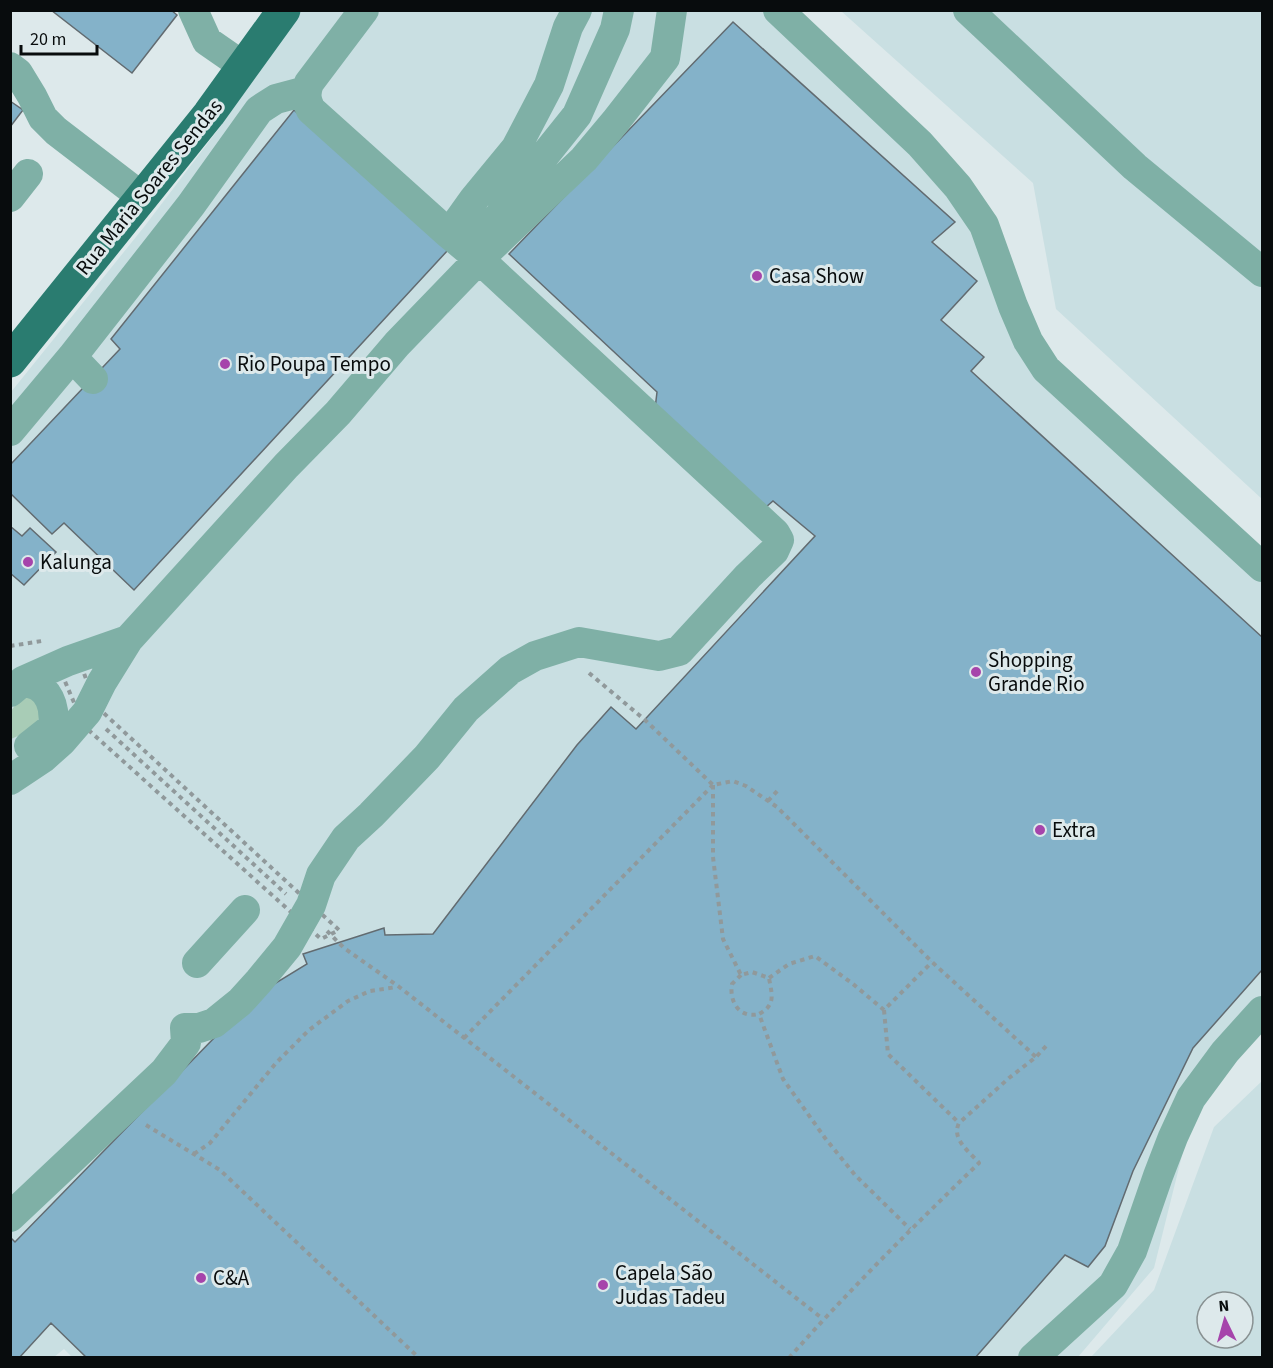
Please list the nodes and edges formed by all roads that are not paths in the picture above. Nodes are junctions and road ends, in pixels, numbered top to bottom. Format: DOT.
graph roads {
  1 [pos="193,10"];
  2 [pos="284,10"];
  3 [pos="364,10"];
  4 [pos="577,10"];
  5 [pos="619,10"];
  6 [pos="672,10"];
  7 [pos="778,10"];
  8 [pos="968,10"];
  9 [pos="243,66"];
  10 [pos="10,67"];
  11 [pos="306,91"];
  12 [pos="142,197"];
  13 [pos="465,248"];
  14 [pos="1263,272"];
  15 [pos="72,357"];
  16 [pos="10,361"];
  17 [pos="93,378"];
  18 [pos="10,431"];
  19 [pos="1263,567"];
  20 [pos="128,640"];
  21 [pos="17,686"];
  22 [pos="10,760"];
  23 [pos="10,780"];
  24 [pos="245,910"];
  25 [pos="197,963"];
  26 [pos="1263,1011"];
  27 [pos="10,1217"];
  28 [pos="1033,1358"];
  1 -- 9 [label="lane"];
  2 -- 9 [label="main road, Rua Maria Soares Sendas"];
  3 -- 11 [label="lane"];
  4 -- 13 [label="lane"];
  5 -- 13 [label="lane"];
  6 -- 13 [label="lane"];
  7 -- 19 [label="lane"];
  8 -- 14 [label="lane"];
  9 -- 12 [label="main road, Rua Maria Soares Sendas"];
  10 -- 12 [label="lane"];
  11 -- 13 [label="lane"];
  11 -- 15 [label="lane"];
  12 -- 16 [label="main road, Rua Maria Soares Sendas"];
  13 -- 20 [label="lane"];
  13 -- 27 [label="lane"];
  15 -- 17 [label="lane"];
  15 -- 18 [label="lane"];
  20 -- 21 [label="lane"];
  20 -- 23 [label="lane"];
  21 -- 22 [label="lane"];
  24 -- 25 [label="lane"];
  26 -- 28 [label="lane"];
}
